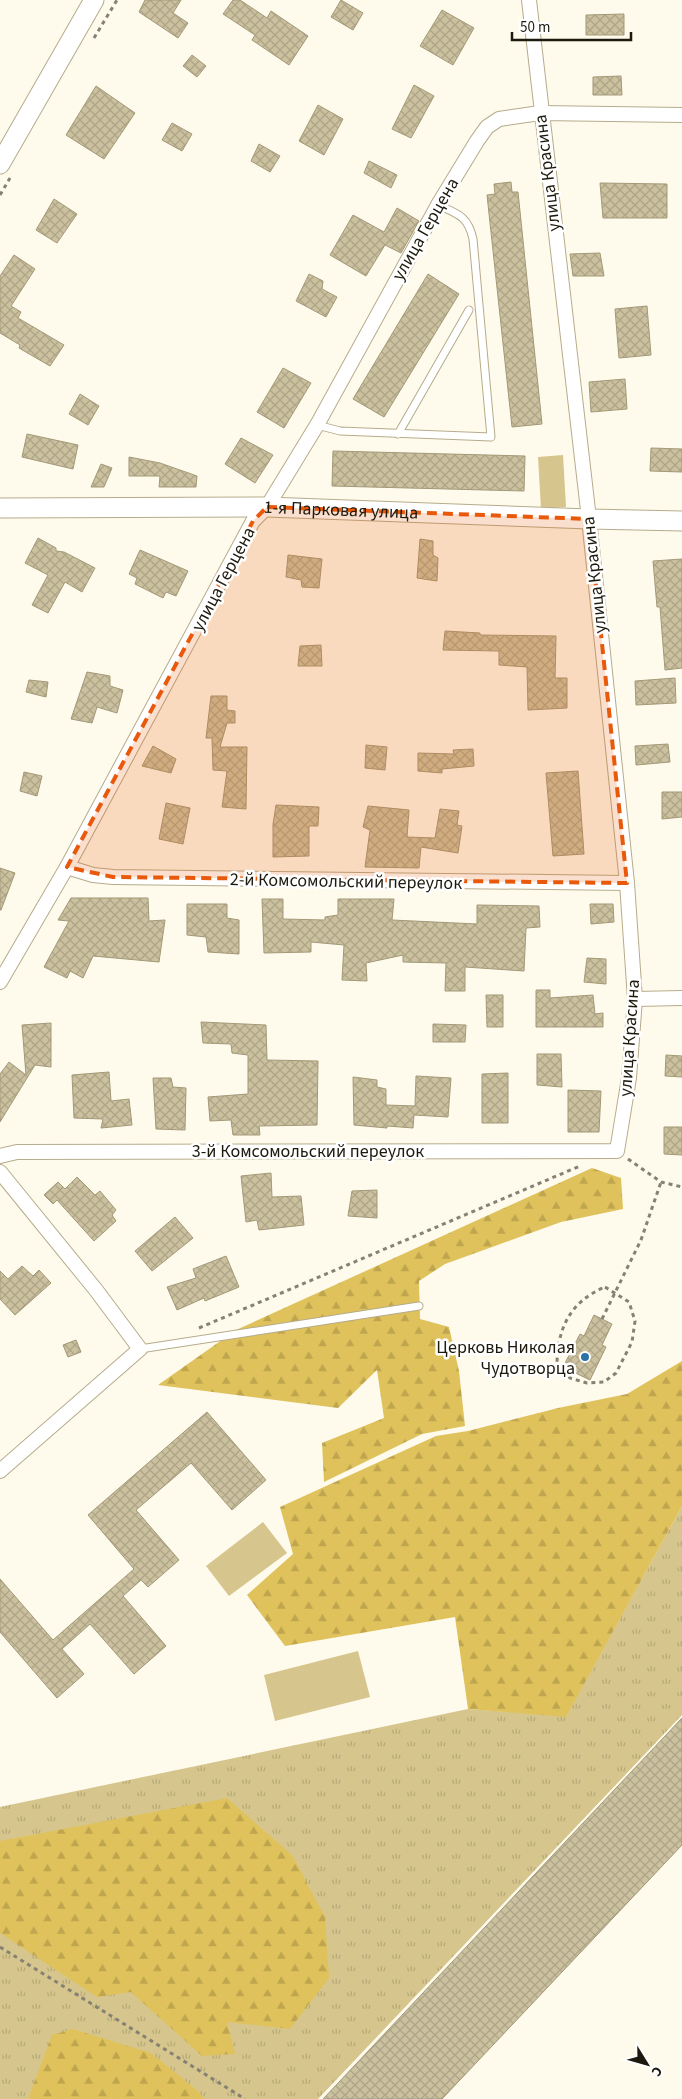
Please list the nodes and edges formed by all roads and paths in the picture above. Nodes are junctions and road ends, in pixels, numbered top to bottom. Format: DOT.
graph roads {
  1 [pos="94,0"];
  2 [pos="528,0"];
  3 [pos="540,113"];
  4 [pos="682,115"];
  5 [pos="0,164"];
  6 [pos="438,204"];
  7 [pos="469,310"];
  8 [pos="317,425"];
  9 [pos="398,434"];
  10 [pos="267,507"];
  11 [pos="0,508"];
  12 [pos="589,519"];
  13 [pos="682,521"];
  14 [pos="67,867"];
  15 [pos="627,884"];
  16 [pos="0,982"];
  17 [pos="682,998"];
  18 [pos="635,999"];
  19 [pos="617,1150"];
  20 [pos="0,1156"];
  21 [pos="589,1162"];
  22 [pos="0,1172"];
  23 [pos="661,1182"];
  24 [pos="682,1186"];
  25 [pos="615,1293"];
  26 [pos="419,1306"];
  27 [pos="602,1319"];
  28 [pos="194,1330"];
  29 [pos="140,1349"];
  30 [pos="0,1471"];
  31 [pos="0,1947"];
  32 [pos="245,2099"];
  1 -- 5 [label="street"];
  2 -- 3 [label="street, улица Красина"];
  3 -- 4 [label="street, улица Герцена"];
  3 -- 6 [label="street, улица Герцена"];
  3 -- 12 [label="street, улица Красина"];
  6 -- 8 [label="street, улица Герцена"];
  6 -- 9 [label="lane"];
  7 -- 9 [label="lane"];
  8 -- 9 [label="lane"];
  8 -- 10 [label="street, улица Герцена"];
  10 -- 11 [label="street, 1-я Парковая улица"];
  10 -- 12 [label="street, 1-я Парковая улица"];
  10 -- 14 [label="street, улица Герцена"];
  12 -- 13 [label="street, 1-я Парковая улица"];
  12 -- 15 [label="street, улица Красина"];
  14 -- 15 [label="street, 2-й Комсомольский переулок"];
  14 -- 16 [label="street, улица Герцена"];
  15 -- 18 [label="street, улица Красина"];
  17 -- 18 [label="street"];
  18 -- 19 [label="street, улица Красина"];
  19 -- 20 [label="street, 3-й Комсомольский переулок"];
  19 -- 23 [label="path"];
  21 -- 28 [label="path"];
  22 -- 29 [label="street"];
  23 -- 24 [label="path"];
  23 -- 25 [label="path"];
  25 -- 25 [label="path"];
  25 -- 27 [label="path"];
  26 -- 29 [label="lane"];
  29 -- 30 [label="street"];
  31 -- 32 [label="path"];
}
